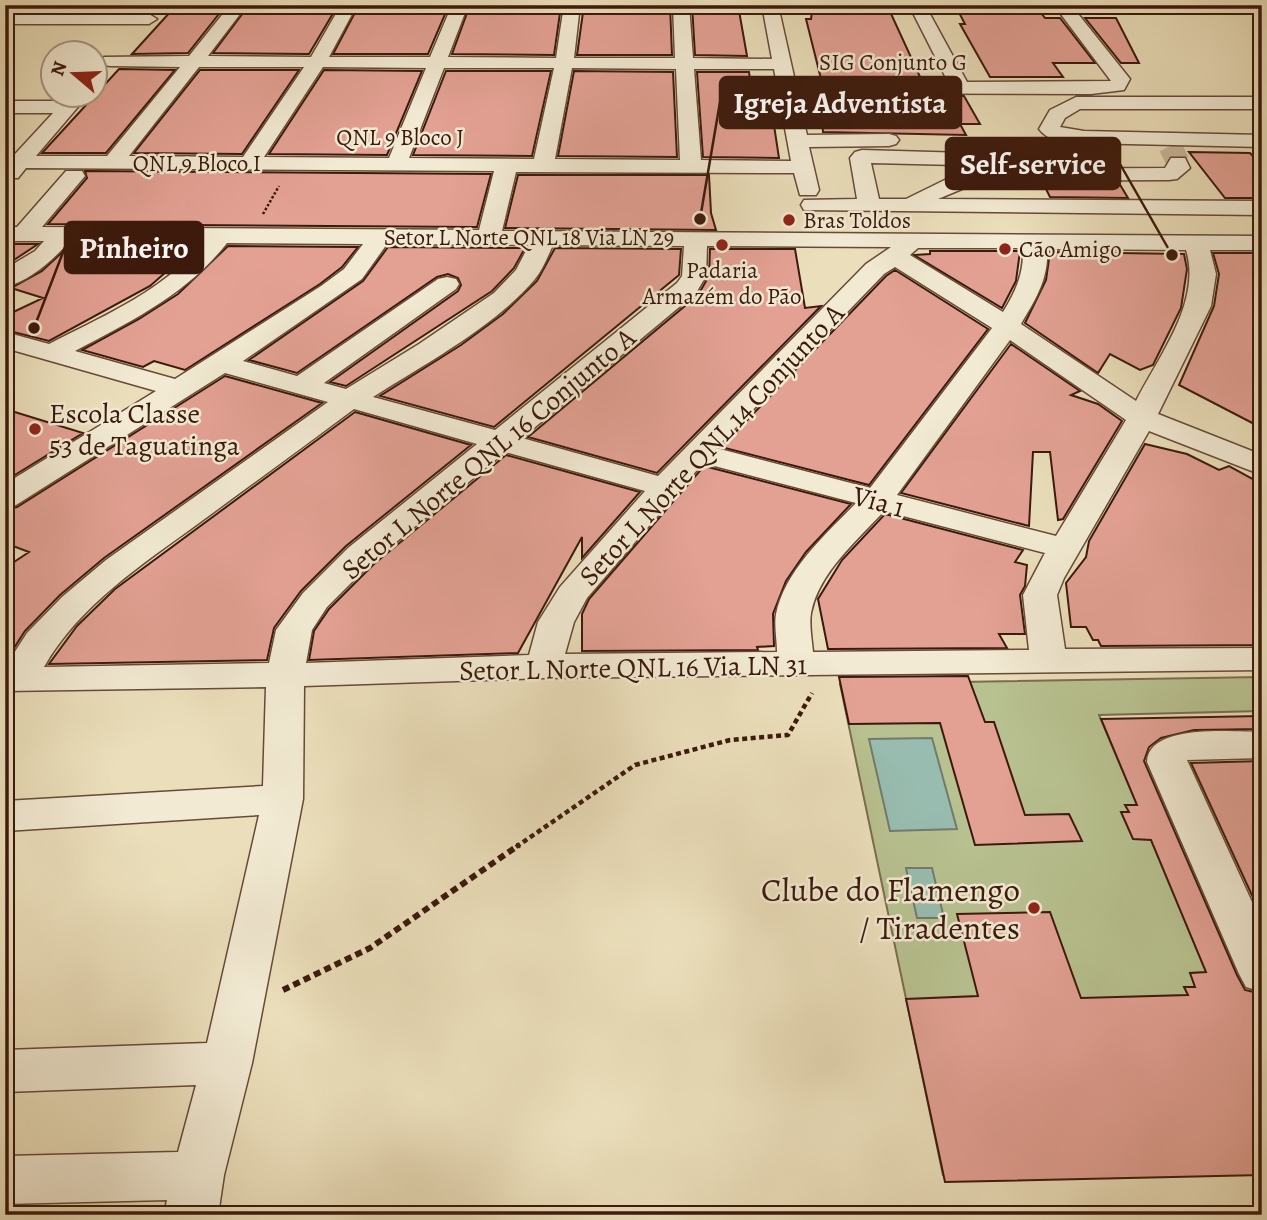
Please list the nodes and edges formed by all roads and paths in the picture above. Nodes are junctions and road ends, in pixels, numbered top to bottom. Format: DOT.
graph roads {
  1 [pos="163,5"];
  2 [pos="239,5"];
  3 [pos="349,5"];
  4 [pos="460,5"];
  5 [pos="572,5"];
  6 [pos="681,5"];
  7 [pos="770,5"];
  8 [pos="918,5"];
  9 [pos="1062,5"];
  10 [pos="5,19"];
  11 [pos="149,19"];
  12 [pos="110,61"];
  13 [pos="191,62"];
  14 [pos="317,62"];
  15 [pos="438,63"];
  16 [pos="565,64"];
  17 [pos="685,64"];
  18 [pos="781,64"];
  19 [pos="788,87"];
  20 [pos="960,87"];
  21 [pos="1262,103"];
  22 [pos="38,104"];
  23 [pos="5,107"];
  24 [pos="67,108"];
  25 [pos="982,139"];
  26 [pos="798,141"];
  27 [pos="1262,141"];
  28 [pos="1170,155"];
  29 [pos="15,159"];
  30 [pos="113,163"];
  31 [pos="250,163"];
  32 [pos="292,163"];
  33 [pos="397,163"];
  34 [pos="507,164"];
  35 [pos="543,165"];
  36 [pos="691,165"];
  37 [pos="803,167"];
  38 [pos="1128,173"];
  39 [pos="1016,174"];
  40 [pos="74,176"];
  41 [pos="5,179"];
  42 [pos="958,182"];
  43 [pos="865,186"];
  44 [pos="899,191"];
  45 [pos="812,205"];
  46 [pos="978,205"];
  47 [pos="1150,207"];
  48 [pos="1199,207"];
  49 [pos="1262,208"];
  50 [pos="1262,228"];
  51 [pos="14,235"];
  52 [pos="63,235"];
  53 [pos="222,235"];
  54 [pos="251,235"];
  55 [pos="381,236"];
  56 [pos="489,237"];
  57 [pos="545,237"];
  58 [pos="816,238"];
  59 [pos="696,239"];
  60 [pos="1035,242"];
  61 [pos="1196,243"];
  62 [pos="1262,243"];
  63 [pos="894,251"];
  64 [pos="5,280"];
  65 [pos="447,284"];
  66 [pos="1007,327"];
  67 [pos="5,340"];
  68 [pos="52,353"];
  69 [pos="221,363"];
  70 [pos="301,386"];
  71 [pos="178,389"];
  72 [pos="350,399"];
  73 [pos="1142,418"];
  74 [pos="501,439"];
  75 [pos="696,452"];
  76 [pos="1262,466"];
  77 [pos="664,486"];
  78 [pos="5,498"];
  79 [pos="877,500"];
  80 [pos="1063,548"];
  81 [pos="1262,659"];
  82 [pos="1049,662"];
  83 [pos="544,666"];
  84 [pos="285,675"];
  85 [pos="12,679"];
  86 [pos="804,679"];
  87 [pos="1262,745"];
  88 [pos="283,799"];
  89 [pos="5,816"];
  90 [pos="1262,974"];
  91 [pos="238,1012"];
  92 [pos="227,1063"];
  93 [pos="5,1071"];
  94 [pos="5,1180"];
  95 [pos="194,1195"];
  1 -- 11 [label="street"];
  2 -- 13 [label="street"];
  3 -- 14 [label="street"];
  4 -- 15 [label="street"];
  5 -- 16 [label="street"];
  6 -- 17 [label="street"];
  7 -- 18 [label="street"];
  8 -- 20 [label="street"];
  9 -- 20 [label="street, SIG Conjunto G"];
  10 -- 11 [label="street"];
  11 -- 12 [label="street"];
  12 -- 13 [label="street"];
  13 -- 14 [label="street"];
  13 -- 30 [label="street"];
  14 -- 15 [label="street"];
  14 -- 31 [label="street"];
  15 -- 16 [label="street"];
  15 -- 33 [label="street"];
  16 -- 17 [label="street"];
  16 -- 35 [label="street"];
  17 -- 18 [label="street"];
  17 -- 36 [label="street"];
  18 -- 19 [label="street"];
  19 -- 20 [label="street, SIG Conjunto G"];
  19 -- 26 [label="street"];
  21 -- 28 [label="street"];
  22 -- 23 [label="street"];
  24 -- 29 [label="street"];
  25 -- 26 [label="street"];
  26 -- 37 [label="street"];
  27 -- 28 [label="street"];
  28 -- 38 [label="street"];
  28 -- 48 [label="street"];
  29 -- 30 [label="street, QNL 9 Bloco I"];
  29 -- 41 [label="street"];
  30 -- 31 [label="street, QNL 9 Bloco I"];
  31 -- 32 [label="street, QNL 9 Bloco I"];
  32 -- 33 [label="street, QNL 9 Bloco J"];
  32 -- 54 [label="path, QNL 9 Bloco I"];
  33 -- 34 [label="street, QNL 9 Bloco J"];
  34 -- 35 [label="street, QNL 9 Bloco J"];
  34 -- 56 [label="street"];
  35 -- 36 [label="street, QNL 9 Bloco J"];
  36 -- 37 [label="street, QNL 9 Bloco J"];
  37 -- 45 [label="street"];
  38 -- 39 [label="street"];
  38 -- 47 [label="street"];
  39 -- 42 [label="street"];
  39 -- 43 [label="street"];
  40 -- 51 [label="street"];
  42 -- 44 [label="street"];
  42 -- 46 [label="street"];
  43 -- 44 [label="street"];
  43 -- 45 [label="street"];
  44 -- 46 [label="street"];
  45 -- 58 [label="street"];
  46 -- 47 [label="street"];
  47 -- 48 [label="street"];
  48 -- 49 [label="street"];
  50 -- 63 [label="street"];
  51 -- 52 [label="street, Setor L Norte QNL 18 Via LN 29"];
  52 -- 53 [label="street, Setor L Norte QNL 18 Via LN 29"];
  52 -- 64 [label="street"];
  53 -- 54 [label="street, Setor L Norte QNL 18 Via LN 29"];
  53 -- 68 [label="street"];
  54 -- 55 [label="street, Setor L Norte QNL 18 Via LN 29"];
  55 -- 56 [label="street, Setor L Norte QNL 18 Via LN 29"];
  55 -- 69 [label="street"];
  56 -- 57 [label="street, Setor L Norte QNL 18 Via LN 29"];
  57 -- 59 [label="street, Setor L Norte QNL 18 Via LN 29"];
  57 -- 72 [label="street"];
  58 -- 59 [label="street, Setor L Norte QNL 18 Via LN 29"];
  58 -- 63 [label="street, Setor L Norte QNL 18 Via LN 29"];
  59 -- 74 [label="street, Setor L Norte QNL 16 Conjunto A"];
  60 -- 61 [label="street"];
  60 -- 63 [label="street"];
  60 -- 66 [label="street"];
  61 -- 62 [label="street"];
  61 -- 73 [label="street"];
  63 -- 66 [label="street"];
  63 -- 75 [label="street, Setor L Norte QNL 14 Conjunto A"];
  65 -- 70 [label="street"];
  66 -- 73 [label="street"];
  66 -- 79 [label="street"];
  67 -- 68 [label="street"];
  68 -- 71 [label="street"];
  69 -- 70 [label="street"];
  69 -- 71 [label="street"];
  70 -- 72 [label="street"];
  71 -- 78 [label="street"];
  72 -- 74 [label="street"];
  72 -- 85 [label="street"];
  73 -- 76 [label="street"];
  73 -- 80 [label="street"];
  74 -- 77 [label="street"];
  74 -- 84 [label="street, Setor L Norte QNL 16 Conjunto A"];
  75 -- 77 [label="street, Setor L Norte QNL 14 Conjunto A"];
  75 -- 79 [label="street, Via 1"];
  77 -- 83 [label="street, Setor L Norte QNL 14 Conjunto A"];
  79 -- 80 [label="street, Via 1"];
  79 -- 86 [label="street"];
  80 -- 82 [label="street"];
  81 -- 82 [label="street, Setor L Norte QNL 16 Via LN 31"];
  82 -- 86 [label="street, Setor L Norte QNL 16 Via LN 31"];
  83 -- 84 [label="street, Setor L Norte QNL 16 Via LN 31"];
  83 -- 86 [label="street, Setor L Norte QNL 16 Via LN 31"];
  84 -- 85 [label="street, Setor L Norte QNL 16 Via LN 31"];
  84 -- 88 [label="street, Setor L Norte QNL 16 Conjunto A"];
  86 -- 91 [label="path"];
  87 -- 90 [label="street"];
  88 -- 89 [label="street"];
  88 -- 91 [label="street, Setor L Norte QNL 16 Conjunto A"];
  91 -- 92 [label="street, Setor L Norte QNL 16 Conjunto A"];
  92 -- 93 [label="street"];
  92 -- 95 [label="street, Setor L Norte QNL 16 Conjunto A"];
  94 -- 95 [label="street"];
}
